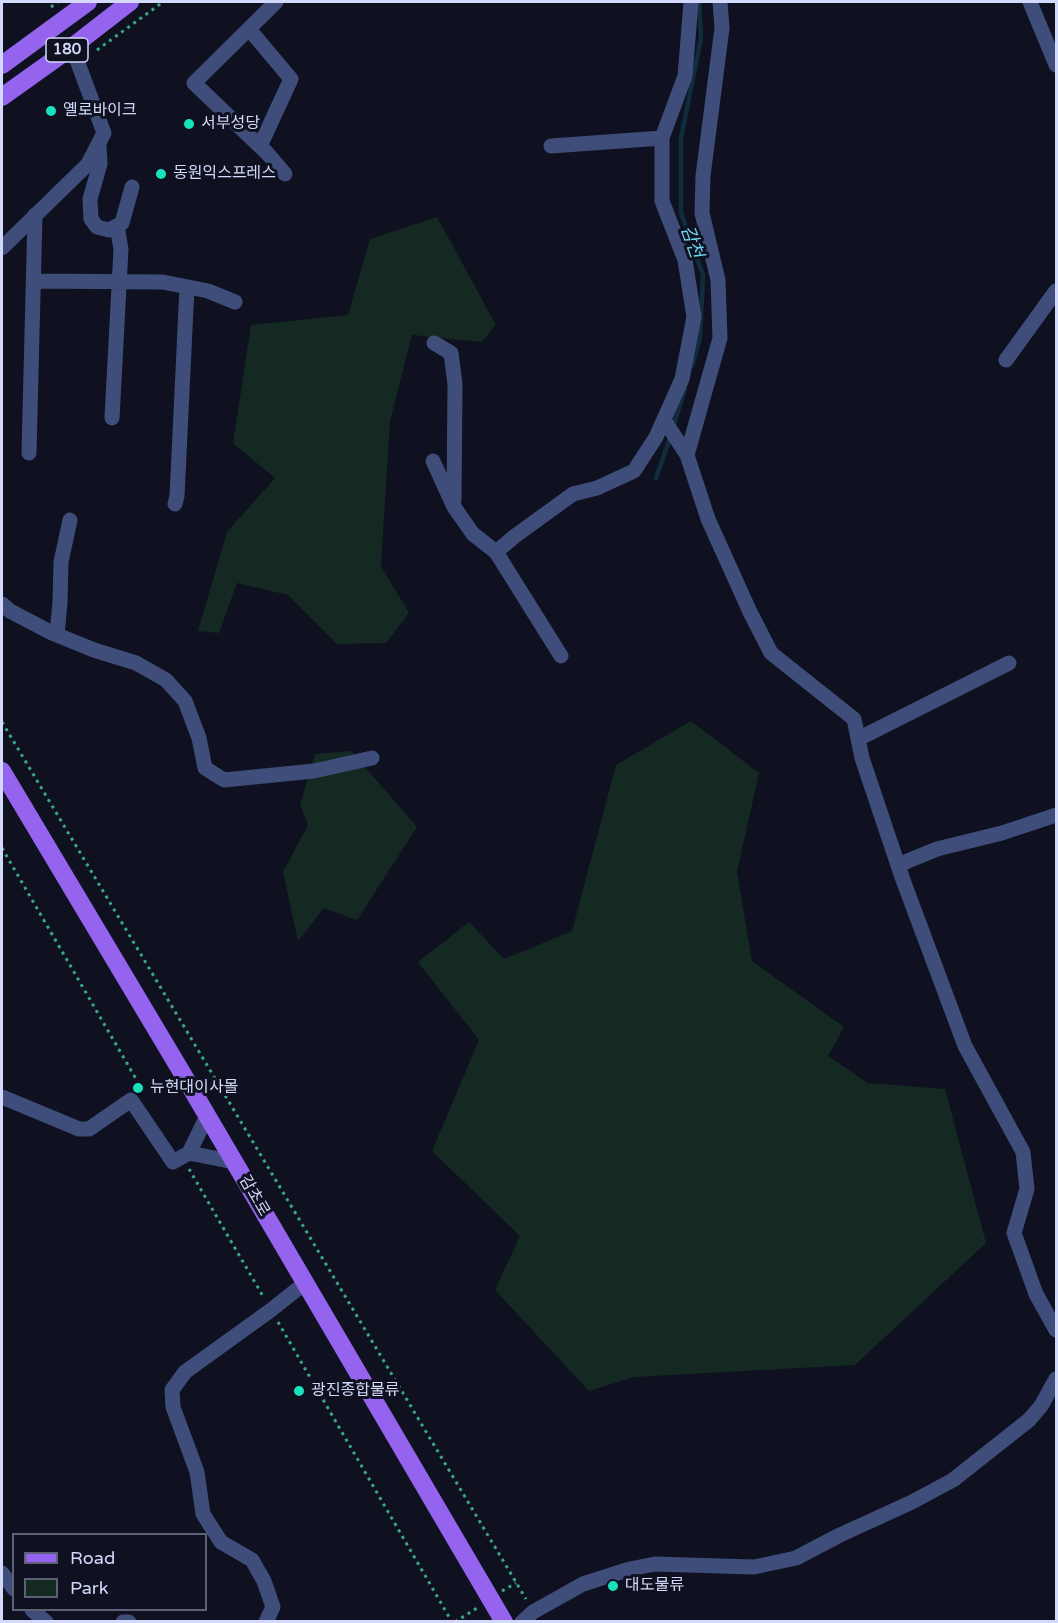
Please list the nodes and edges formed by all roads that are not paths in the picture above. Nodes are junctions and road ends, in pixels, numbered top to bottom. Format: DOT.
graph roads {
  1 [pos="88,2"];
  2 [pos="130,2"];
  3 [pos="276,2"];
  4 [pos="691,2"];
  5 [pos="720,2"];
  6 [pos="1030,2"];
  7 [pos="249,29"];
  8 [pos="72,47"];
  9 [pos="2,65"];
  10 [pos="1056,65"];
  11 [pos="2,97"];
  12 [pos="662,138"];
  13 [pos="99,142"];
  14 [pos="260,146"];
  15 [pos="552,146"];
  16 [pos="285,174"];
  17 [pos="132,187"];
  18 [pos="35,215"];
  19 [pos="117,226"];
  20 [pos="2,248"];
  21 [pos="34,281"];
  22 [pos="119,282"];
  23 [pos="187,287"];
  24 [pos="1056,291"];
  25 [pos="235,302"];
  26 [pos="434,343"];
  27 [pos="1006,360"];
  28 [pos="112,418"];
  29 [pos="665,421"];
  30 [pos="684,450"];
  31 [pos="28,453"];
  32 [pos="433,461"];
  33 [pos="175,504"];
  34 [pos="454,507"];
  35 [pos="70,520"];
  36 [pos="496,552"];
  37 [pos="2,603"];
  38 [pos="57,635"];
  39 [pos="561,656"];
  40 [pos="1009,663"];
  41 [pos="858,739"];
  42 [pos="372,758"];
  43 [pos="2,771"];
  44 [pos="1056,815"];
  45 [pos="898,864"];
  46 [pos="2,1097"];
  47 [pos="207,1116"];
  48 [pos="185,1155"];
  49 [pos="234,1162"];
  50 [pos="304,1283"];
  51 [pos="1056,1330"];
  52 [pos="1056,1379"];
  53 [pos="2,1573"];
  54 [pos="12,1587"];
  55 [pos="33,1611"];
  56 [pos="528,1617"];
  57 [pos="46,1622"];
  58 [pos="123,1622"];
  59 [pos="129,1622"];
  60 [pos="266,1622"];
  61 [pos="504,1622"];
  1 -- 9 [label="main road, 180"];
  2 -- 8 [label="main road, 180"];
  3 -- 7 [label="street"];
  4 -- 12 [label="street"];
  5 -- 30 [label="street"];
  6 -- 10 [label="street"];
  7 -- 14 [label="street"];
  7 -- 14 [label="street"];
  8 -- 11 [label="main road, 180"];
  8 -- 13 [label="street"];
  12 -- 15 [label="street"];
  12 -- 29 [label="street"];
  13 -- 18 [label="street"];
  13 -- 19 [label="street"];
  14 -- 16 [label="street"];
  17 -- 19 [label="street"];
  18 -- 20 [label="street"];
  18 -- 21 [label="street"];
  19 -- 22 [label="street"];
  21 -- 22 [label="street"];
  21 -- 31 [label="street"];
  22 -- 23 [label="street"];
  22 -- 28 [label="street"];
  23 -- 25 [label="street"];
  23 -- 33 [label="street"];
  24 -- 27 [label="street"];
  26 -- 34 [label="street"];
  29 -- 30 [label="street"];
  29 -- 36 [label="street"];
  30 -- 41 [label="street"];
  32 -- 34 [label="street"];
  34 -- 36 [label="street"];
  35 -- 38 [label="street"];
  36 -- 39 [label="street"];
  37 -- 38 [label="street"];
  38 -- 42 [label="street"];
  40 -- 41 [label="street"];
  41 -- 45 [label="street"];
  43 -- 47 [label="main road, 감초로"];
  44 -- 45 [label="street"];
  45 -- 51 [label="street"];
  46 -- 48 [label="street"];
  47 -- 48 [label="street"];
  47 -- 49 [label="main road, 감초로"];
  48 -- 49 [label="street"];
  49 -- 50 [label="main road, 감초로"];
  50 -- 60 [label="street"];
  50 -- 61 [label="main road, 감초로"];
  52 -- 56 [label="street"];
  53 -- 54 [label="street"];
  55 -- 57 [label="street"];
  58 -- 59 [label="street"];
}
